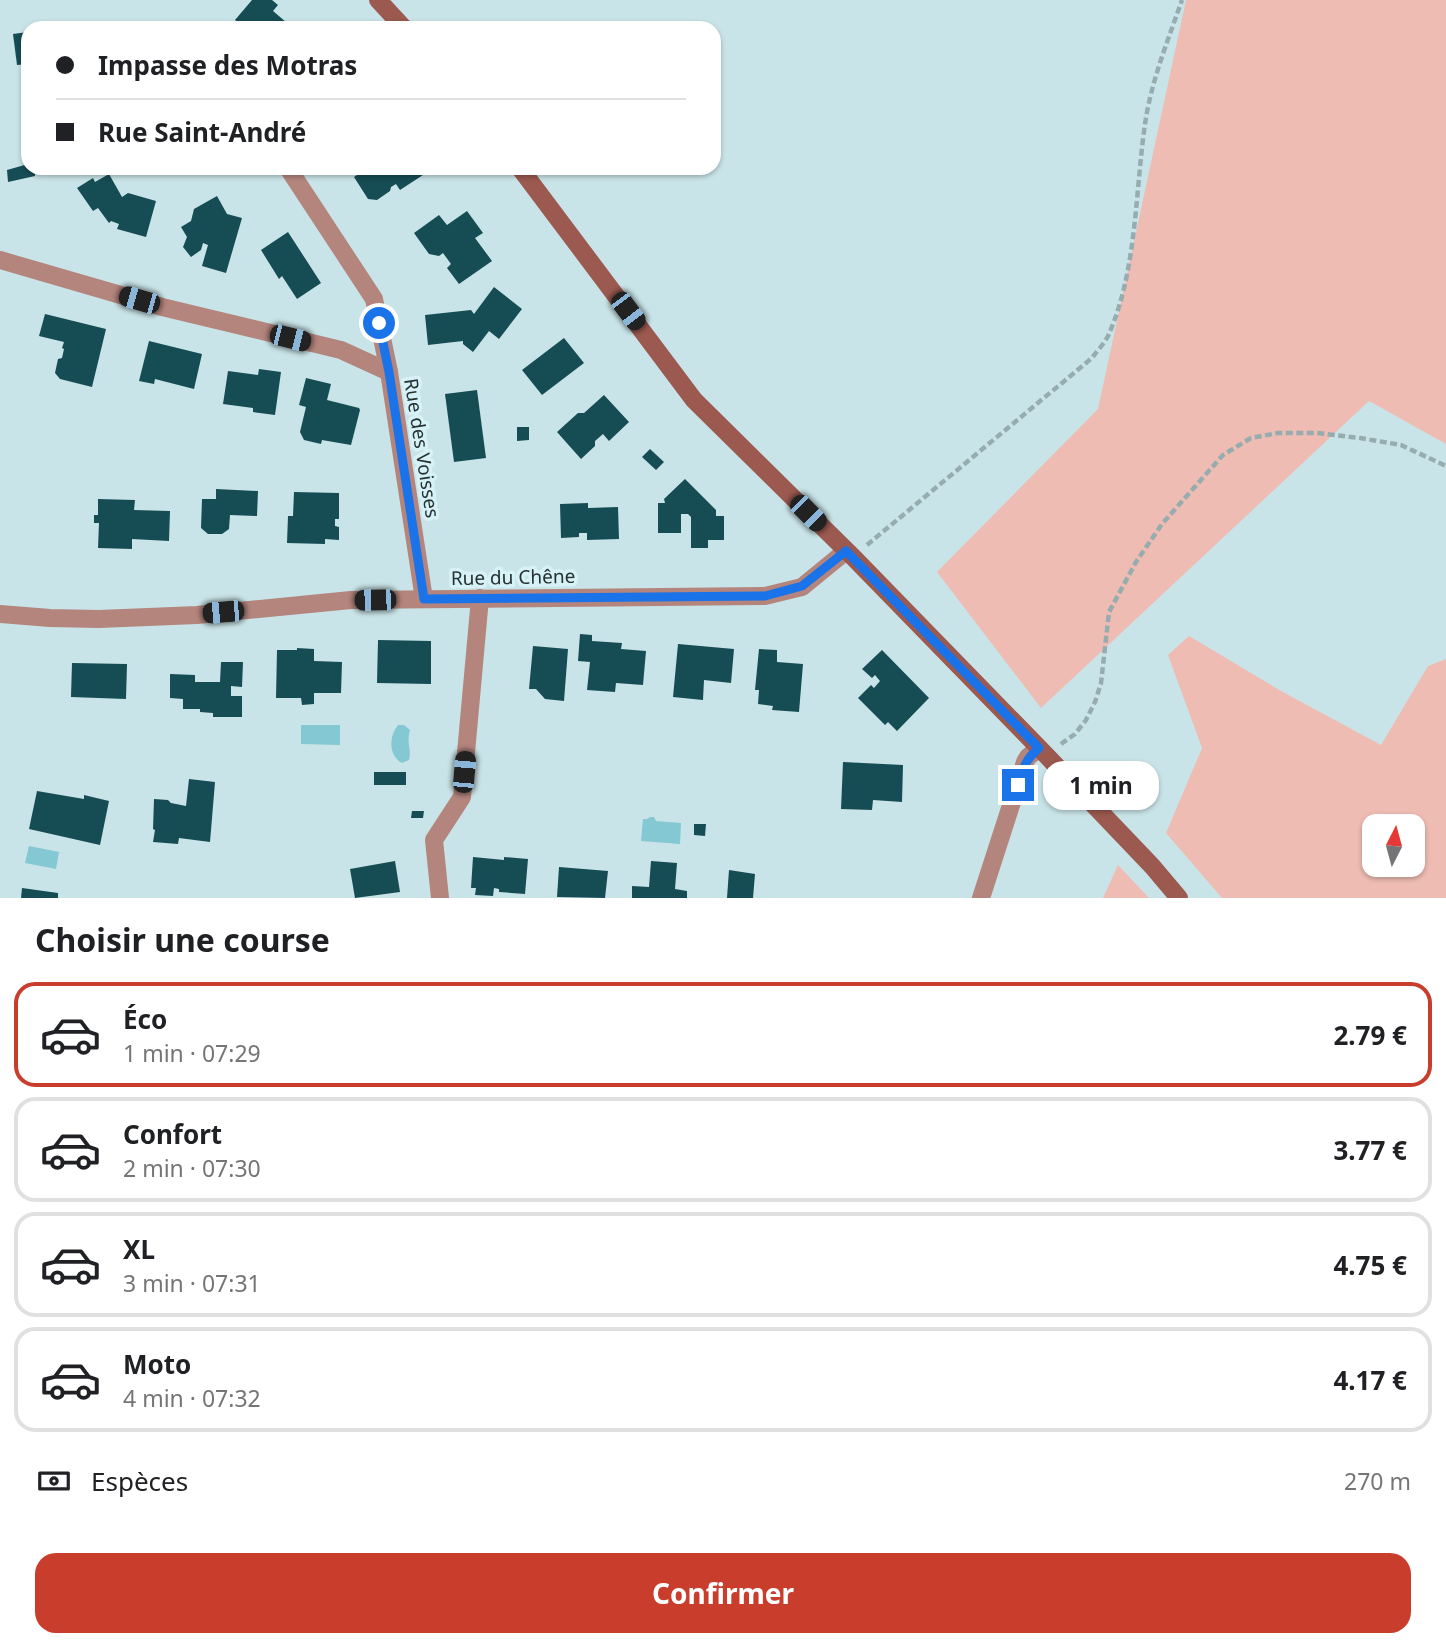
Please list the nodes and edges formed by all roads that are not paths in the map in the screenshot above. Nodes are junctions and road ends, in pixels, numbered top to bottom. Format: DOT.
graph roads {
  1 [pos="378,0"];
  2 [pos="398,21"];
  3 [pos="293,175"];
  4 [pos="525,175"];
  5 [pos="0,260"];
  6 [pos="389,372"];
  7 [pos="849,554"];
  8 [pos="480,598"];
  9 [pos="424,599"];
  10 [pos="0,614"];
  11 [pos="1042,751"];
  12 [pos="440,898"];
  13 [pos="981,898"];
  14 [pos="1179,898"];
  1 -- 2 [label="main road"];
  3 -- 6 [label="street"];
  4 -- 7 [label="main road"];
  5 -- 6 [label="street, Rue des Voisses"];
  6 -- 9 [label="street, Rue des Voisses"];
  7 -- 8 [label="street, Rue du Chêne"];
  7 -- 11 [label="main road"];
  8 -- 9 [label="street, Rue du Chêne"];
  8 -- 12 [label="street"];
  9 -- 10 [label="street, Rue du Chêne"];
  11 -- 13 [label="street"];
  11 -- 14 [label="main road"];
}
